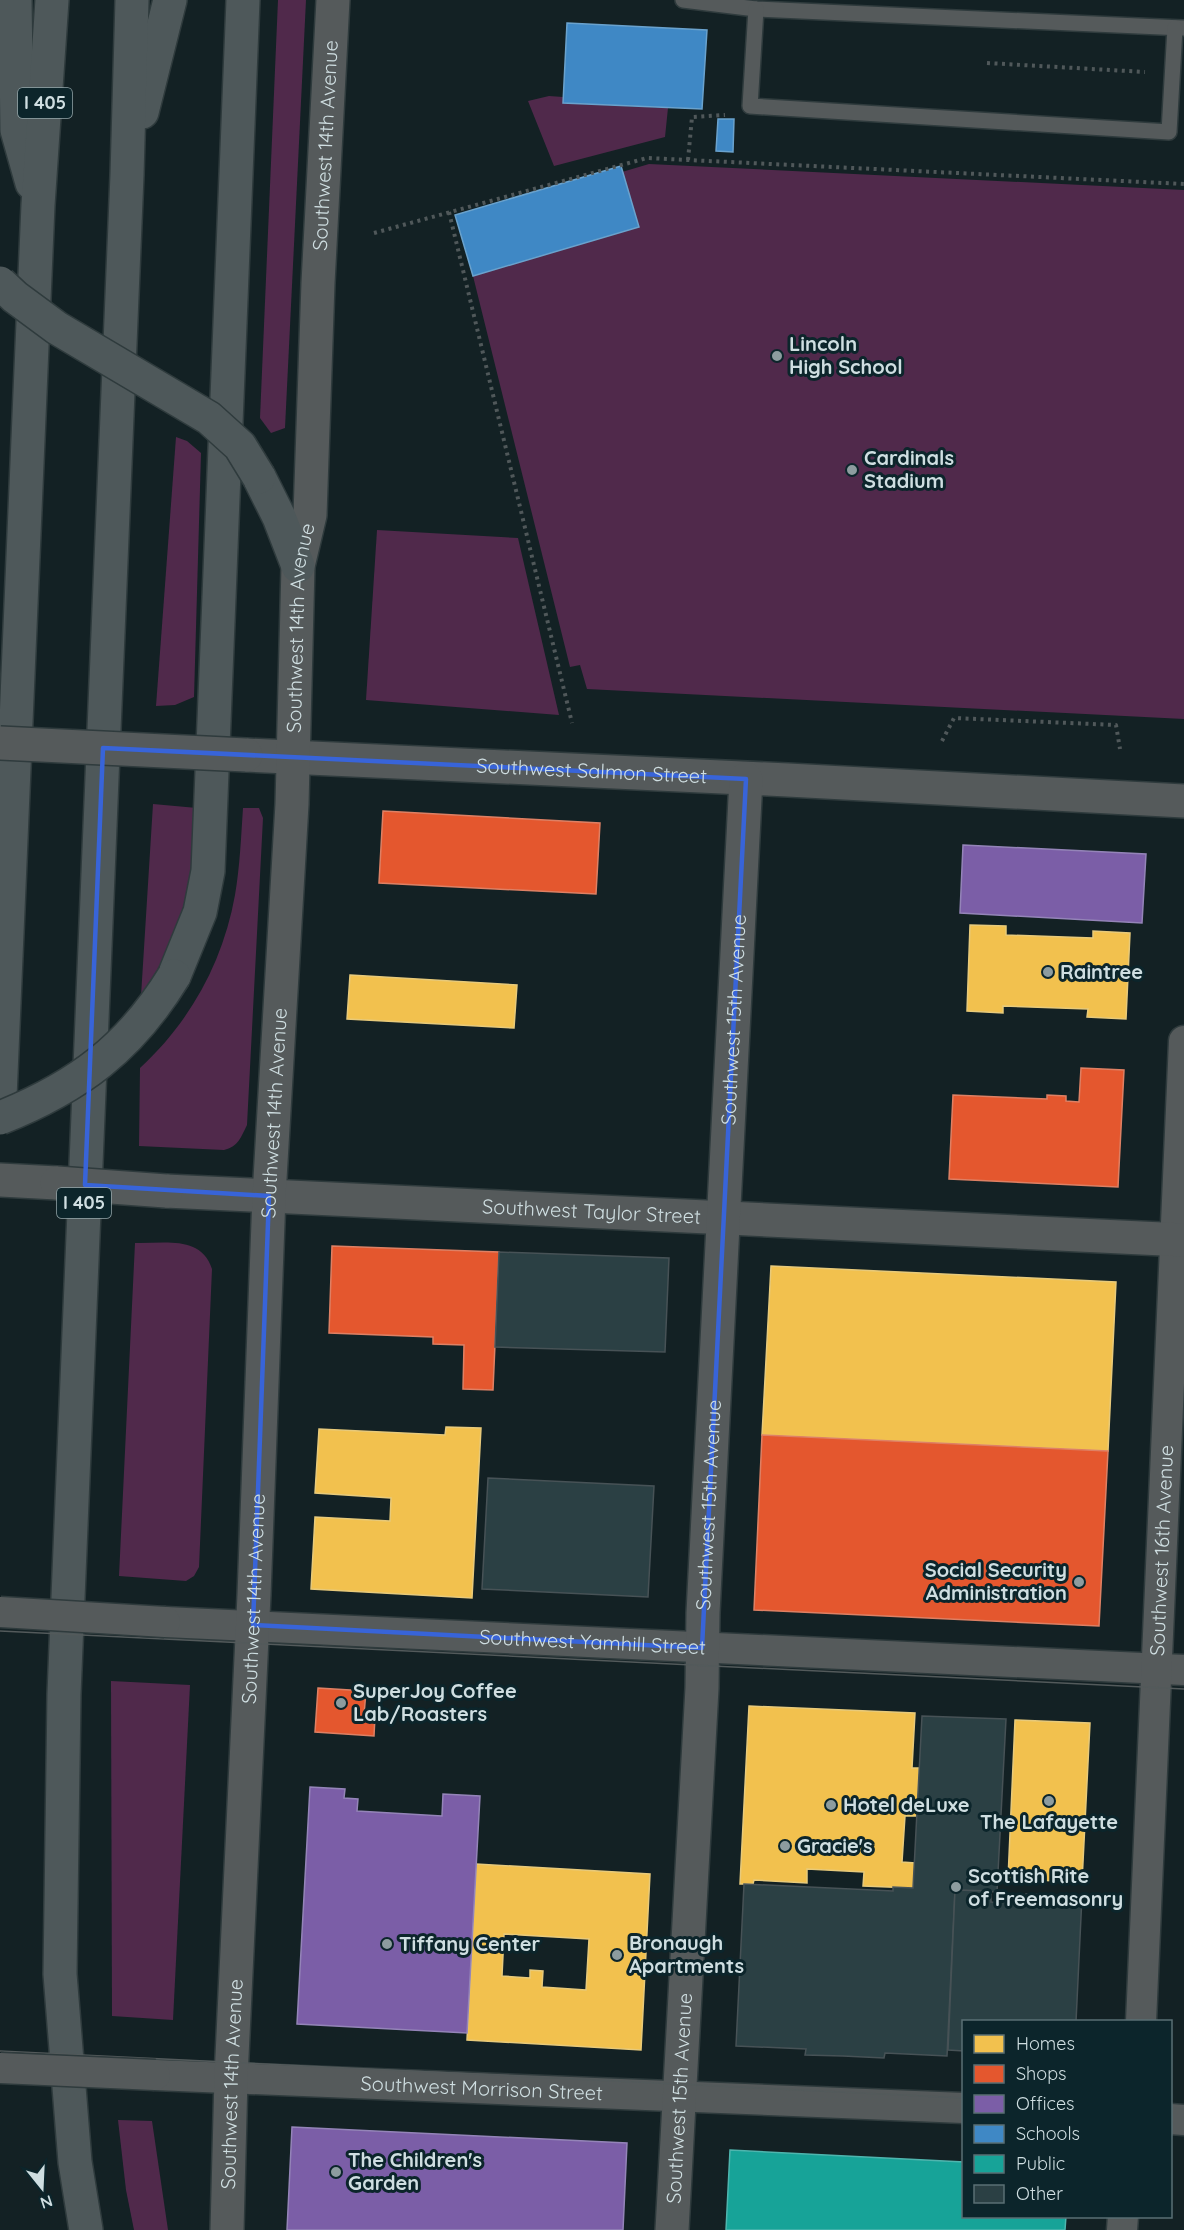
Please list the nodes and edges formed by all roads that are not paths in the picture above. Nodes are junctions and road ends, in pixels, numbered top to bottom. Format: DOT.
graph roads {
  1 [pos="15,0"];
  2 [pos="52,0"];
  3 [pos="132,0"];
  4 [pos="170,0"];
  5 [pos="243,0"];
  6 [pos="333,0"];
  7 [pos="683,0"];
  8 [pos="756,9"];
  9 [pos="1179,28"];
  10 [pos="127,175"];
  11 [pos="38,205"];
  12 [pos="0,283"];
  13 [pos="298,566"];
  14 [pos="0,743"];
  15 [pos="294,757"];
  16 [pos="746,779"];
  17 [pos="1184,801"];
  18 [pos="1184,1041"];
  19 [pos="0,1097"];
  20 [pos="0,1118"];
  21 [pos="0,1180"];
  22 [pos="269,1196"];
  23 [pos="723,1216"];
  24 [pos="1179,1240"];
  25 [pos="0,1612"];
  26 [pos="253,1625"];
  27 [pos="702,1648"];
  28 [pos="1170,1670"];
  29 [pos="1141,2020"];
  30 [pos="0,2068"];
  31 [pos="231,2077"];
  32 [pos="679,2097"];
  33 [pos="962,2108"];
  34 [pos="86,2230"];
  35 [pos="227,2230"];
  36 [pos="672,2230"];
  1 -- 11 [label="highway"];
  2 -- 11 [label="highway, I 405"];
  3 -- 10 [label="highway, I 405"];
  4 -- 10 [label="highway"];
  5 -- 20 [label="highway, bridge"];
  6 -- 13 [label="street, Southwest 14th Avenue"];
  7 -- 8 [label="lane"];
  8 -- 9 [label="lane"];
  8 -- 9 [label="lane"];
  10 -- 34 [label="highway, I 405"];
  11 -- 19 [label="highway, I 405"];
  12 -- 13 [label="highway, bridge"];
  13 -- 15 [label="street, Southwest 14th Avenue"];
  14 -- 15 [label="street, Southwest Salmon Street, bridge"];
  15 -- 16 [label="street, Southwest Salmon Street"];
  15 -- 22 [label="street, Southwest 14th Avenue"];
  16 -- 17 [label="street, Southwest Salmon Street"];
  16 -- 23 [label="street, Southwest 15th Avenue"];
  18 -- 24 [label="street, Southwest 16th Avenue"];
  21 -- 22 [label="street, Southwest Taylor Street, bridge"];
  22 -- 23 [label="street, Southwest Taylor Street"];
  22 -- 26 [label="street, Southwest 14th Avenue"];
  23 -- 24 [label="street, Southwest Taylor Street"];
  23 -- 27 [label="street, Southwest 15th Avenue"];
  24 -- 28 [label="street, Southwest 16th Avenue"];
  25 -- 26 [label="street, Southwest Yamhill Street, bridge"];
  26 -- 27 [label="street, Southwest Yamhill Street"];
  26 -- 31 [label="street, Southwest 14th Avenue"];
  27 -- 28 [label="street, Southwest Yamhill Street"];
  27 -- 32 [label="street, Southwest 15th Avenue"];
  28 -- 29 [label="street, Southwest 16th Avenue"];
  30 -- 31 [label="street, Southwest Morrison Street, bridge"];
  31 -- 32 [label="street, Southwest Morrison Street"];
  31 -- 35 [label="street, Southwest 14th Avenue"];
  32 -- 33 [label="street, Southwest Morrison Street"];
  32 -- 36 [label="street, Southwest 15th Avenue"];
}
